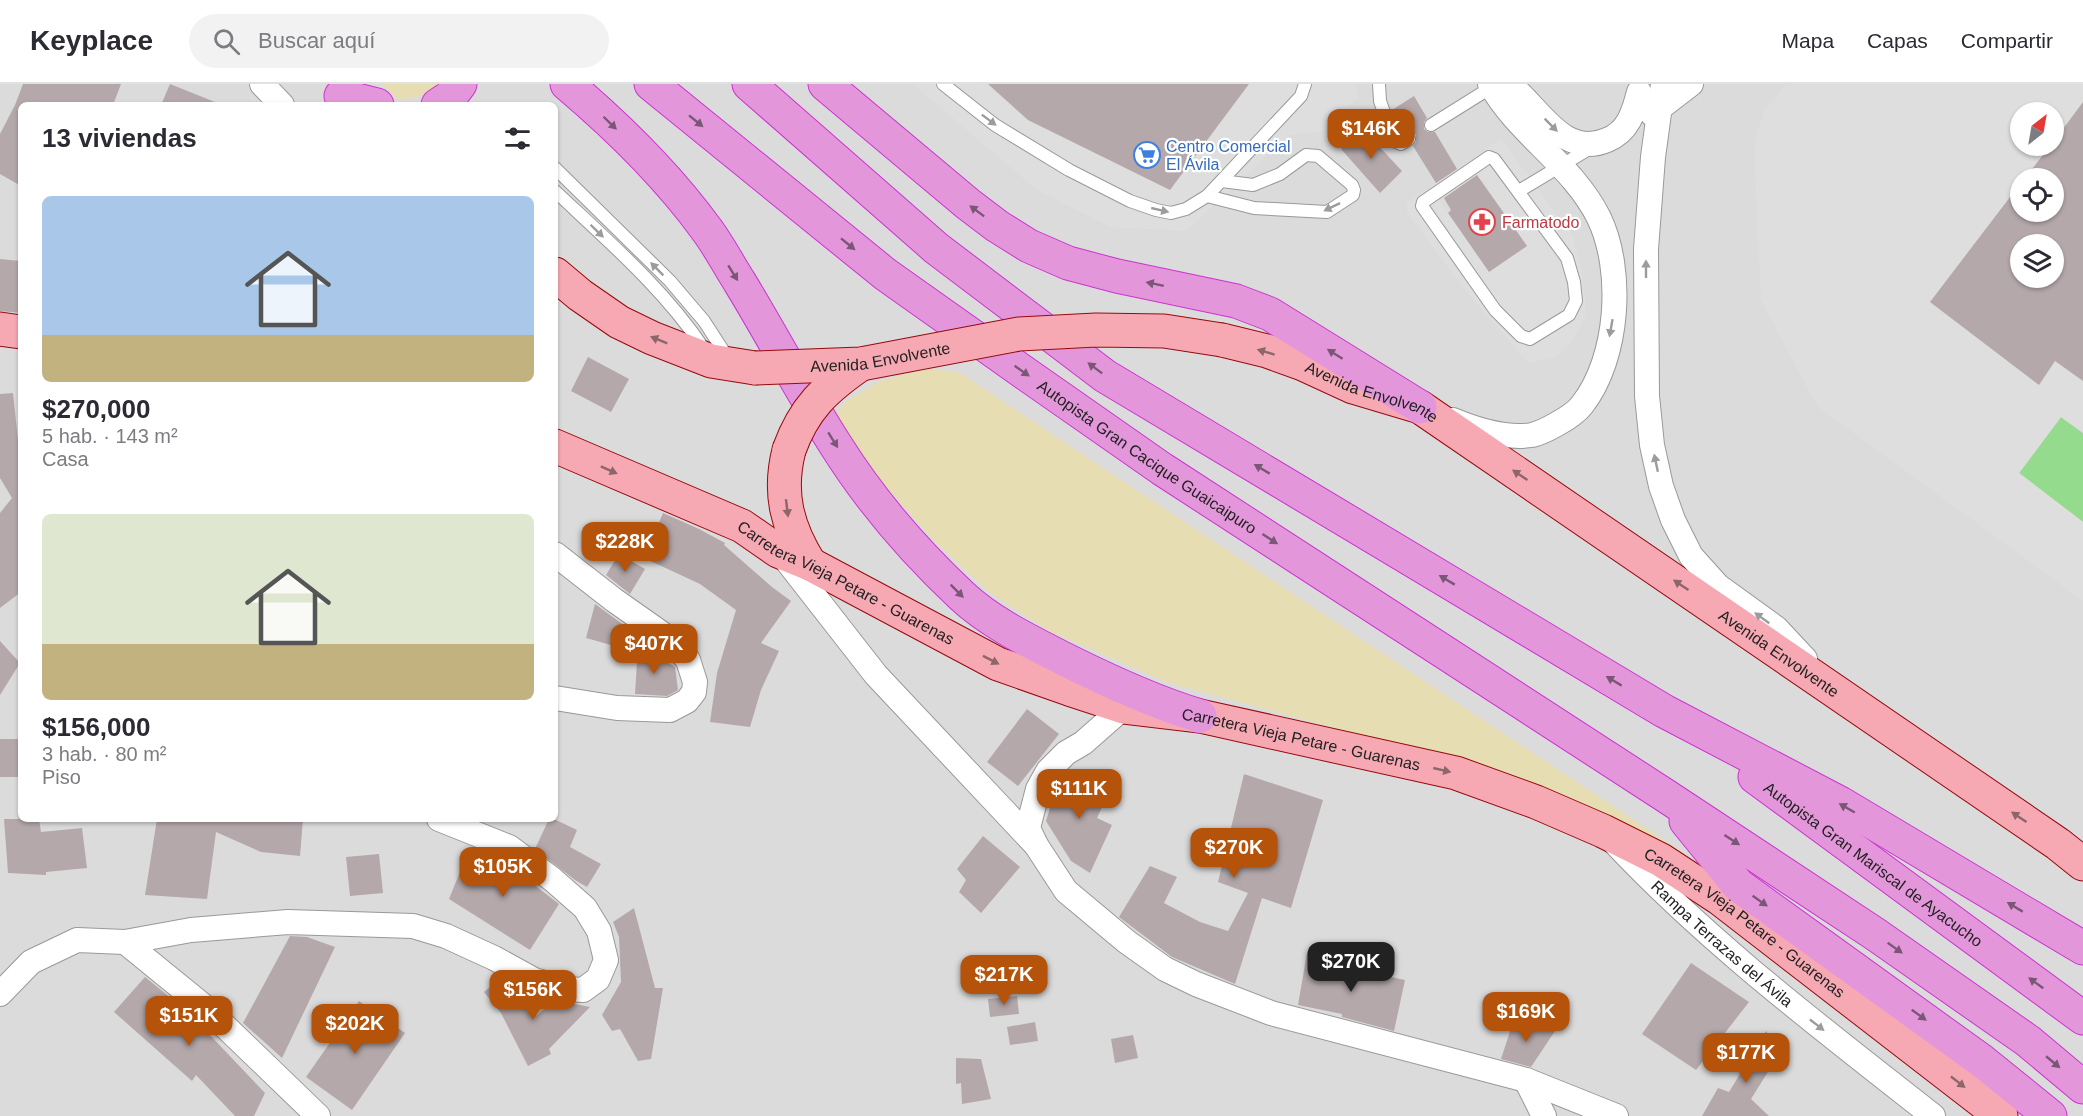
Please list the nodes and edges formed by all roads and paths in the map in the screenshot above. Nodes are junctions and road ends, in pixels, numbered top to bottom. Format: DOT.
graph roads {
  1 [pos="262,84"];
  2 [pos="460,84"];
  3 [pos="567,84"];
  4 [pos="651,84"];
  5 [pos="749,84"];
  6 [pos="825,84"];
  7 [pos="942,84"];
  8 [pos="1305,84"];
  9 [pos="1379,84"];
  10 [pos="1691,84"];
  11 [pos="1497,85"];
  12 [pos="1640,88"];
  13 [pos="342,95"];
  14 [pos="279,102"];
  15 [pos="366,102"];
  16 [pos="442,102"];
  17 [pos="1655,104"];
  18 [pos="1431,125"];
  19 [pos="1409,139"];
  20 [pos="1605,141"];
  21 [pos="1565,170"];
  22 [pos="558,171"];
  23 [pos="1222,181"];
  24 [pos="1518,191"];
  25 [pos="558,194"];
  26 [pos="1208,196"];
  27 [pos="558,277"];
  28 [pos="0,329"];
  29 [pos="18,332"];
  30 [pos="733,364"];
  31 [pos="861,364"];
  32 [pos="1420,407"];
  33 [pos="558,447"];
  34 [pos="778,551"];
  35 [pos="558,556"];
  36 [pos="810,564"];
  37 [pos="1833,689"];
  38 [pos="558,698"];
  39 [pos="1124,707"];
  40 [pos="1664,711"];
  41 [pos="1200,716"];
  42 [pos="1666,796"];
  43 [pos="446,822"];
  44 [pos="1603,831"];
  45 [pos="1036,845"];
  46 [pos="2075,855"];
  47 [pos="125,942"];
  48 [pos="2083,948"];
  49 [pos="0,994"];
  50 [pos="2083,1018"];
  51 [pos="1526,1080"];
  52 [pos="2083,1087"];
  53 [pos="318,1116"];
  54 [pos="1544,1116"];
  55 [pos="1617,1116"];
  56 [pos="1933,1116"];
  57 [pos="2001,1116"];
  58 [pos="2050,1116"];
  1 -- 14 [label="street"];
  2 -- 16 [label="highway"];
  3 -- 41 [label="highway, one-way"];
  4 -- 42 [label="highway, Autopista Gran Cacique Guaicaipuro, one-way"];
  40 -- 5 [label="highway, one-way"];
  32 -- 6 [label="highway, one-way"];
  7 -- 26 [label="lane, one-way"];
  8 -- 23 [label="lane"];
  9 -- 19 [label="lane"];
  10 -- 17 [label="street"];
  11 -- 18 [label="lane"];
  11 -- 20 [label="street, one-way"];
  11 -- 21 [label="street"];
  12 -- 17 [label="street"];
  12 -- 20 [label="street"];
  13 -- 15 [label="highway"];
  17 -- 20 [label="street"];
  37 -- 17 [label="street, one-way"];
  20 -- 21 [label="lane"];
  21 -- 24 [label="lane"];
  21 -- 32 [label="street, one-way"];
  30 -- 22 [label="lane, one-way"];
  23 -- 26 [label="lane"];
  23 -- 26 [label="lane, one-way"];
  24 -- 24 [label="lane"];
  25 -- 30 [label="lane, one-way"];
  30 -- 27 [label="main road, Avenida Envolvente, one-way"];
  28 -- 29 [label="main road"];
  30 -- 31 [label="main road, Avenida Envolvente, bridge"];
  32 -- 31 [label="main road, Avenida Envolvente, one-way, bridge"];
  31 -- 36 [label="main road, one-way, bridge"];
  37 -- 32 [label="main road, Avenida Envolvente, one-way"];
  33 -- 34 [label="main road, Carretera Vieja Petare - Guarenas, one-way"];
  34 -- 36 [label="main road, Carretera Vieja Petare - Guarenas"];
  34 -- 45 [label="street"];
  35 -- 38 [label="street"];
  36 -- 39 [label="main road, Carretera Vieja Petare - Guarenas, one-way"];
  46 -- 37 [label="main road, Avenida Envolvente, one-way"];
  39 -- 41 [label="main road, Carretera Vieja Petare - Guarenas"];
  39 -- 45 [label="street"];
  48 -- 40 [label="highway, one-way"];
  50 -- 40 [label="highway, Autopista Gran Mariscal de Ayacucho, one-way"];
  41 -- 44 [label="main road, Carretera Vieja Petare - Guarenas, one-way"];
  42 -- 52 [label="highway, one-way"];
  42 -- 58 [label="highway, one-way"];
  43 -- 47 [label="street"];
  44 -- 56 [label="street, Rampa Terrazas del Ávila, one-way"];
  44 -- 57 [label="main road, Carretera Vieja Petare - Guarenas, one-way"];
  45 -- 51 [label="street"];
  47 -- 49 [label="street"];
  47 -- 53 [label="street"];
  51 -- 54 [label="street"];
  51 -- 55 [label="street"];
}
